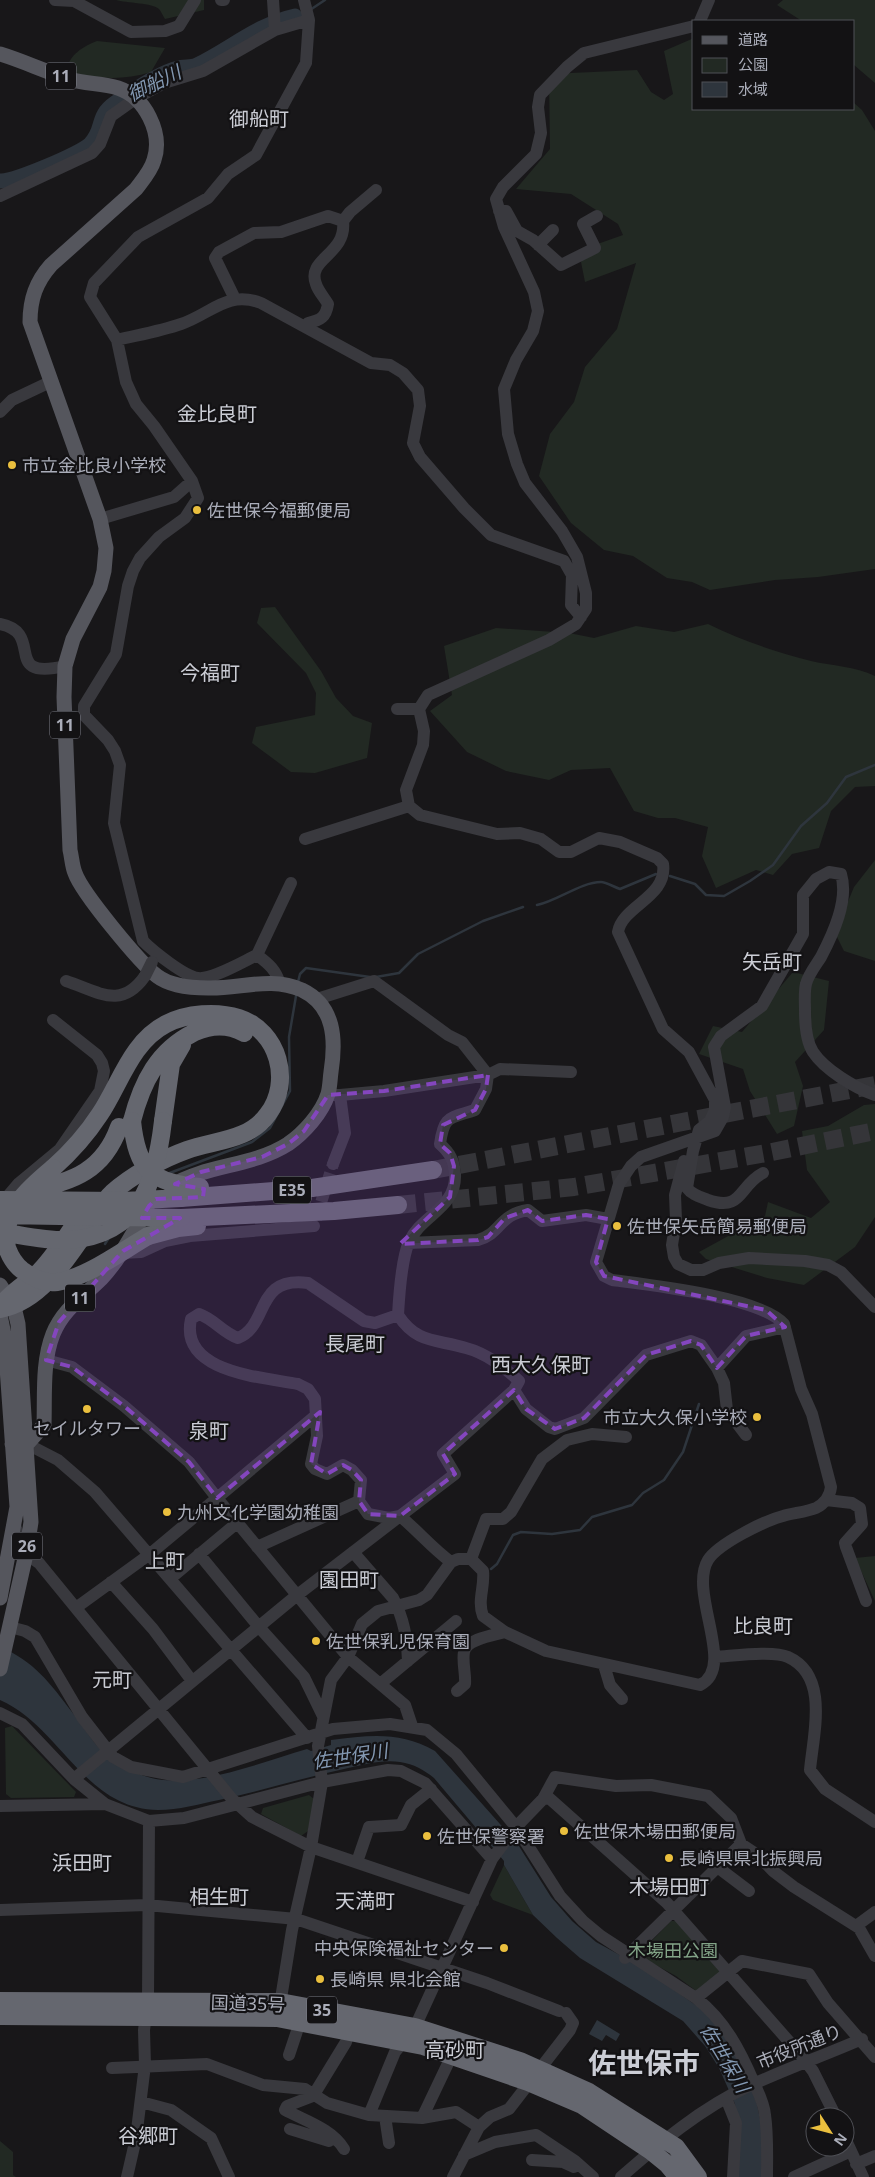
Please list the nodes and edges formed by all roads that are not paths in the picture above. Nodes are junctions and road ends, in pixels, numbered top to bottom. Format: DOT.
graph roads {
  1 [pos="55,0"];
  2 [pos="195,0"];
  3 [pos="273,0"];
  4 [pos="304,0"];
  5 [pos="710,0"];
  6 [pos="309,20"];
  7 [pos="700,20"];
  8 [pos="692,26"];
  9 [pos="275,30"];
  10 [pos="0,54"];
  11 [pos="131,96"];
  12 [pos="376,190"];
  13 [pos="0,196"];
  14 [pos="499,211"];
  15 [pos="597,216"];
  16 [pos="343,221"];
  17 [pos="553,230"];
  18 [pos="538,245"];
  19 [pos="235,300"];
  20 [pos="305,327"];
  21 [pos="117,340"];
  22 [pos="50,382"];
  23 [pos="0,412"];
  24 [pos="192,481"];
  25 [pos="100,519"];
  26 [pos="581,617"];
  27 [pos="0,624"];
  28 [pos="65,666"];
  29 [pos="396,709"];
  30 [pos="419,709"];
  31 [pos="409,806"];
  32 [pos="304,839"];
  33 [pos="291,883"];
  34 [pos="257,955"];
  35 [pos="154,958"];
  36 [pos="66,981"];
  37 [pos="280,984"];
  38 [pos="317,999"];
  39 [pos="198,1015"];
  40 [pos="53,1020"];
  41 [pos="190,1035"];
  42 [pos="571,1072"];
  43 [pos="488,1074"];
  44 [pos="334,1095"];
  45 [pos="875,1095"];
  46 [pos="126,1124"];
  47 [pos="691,1139"];
  48 [pos="333,1164"];
  49 [pos="433,1170"];
  50 [pos="763,1173"];
  51 [pos="403,1175"];
  52 [pos="0,1191"];
  53 [pos="0,1200"];
  54 [pos="0,1205"];
  55 [pos="398,1205"];
  56 [pos="119,1210"];
  57 [pos="334,1211"];
  58 [pos="0,1215"];
  59 [pos="608,1219"];
  60 [pos="314,1226"];
  61 [pos="0,1232"];
  62 [pos="408,1243"];
  63 [pos="122,1253"];
  64 [pos="4,1303"];
  65 [pos="875,1307"];
  66 [pos="398,1315"];
  67 [pos="785,1327"];
  68 [pos="46,1360"];
  69 [pos="717,1368"];
  70 [pos="514,1390"];
  71 [pos="315,1416"];
  72 [pos="746,1435"];
  73 [pos="626,1437"];
  74 [pos="20,1444"];
  75 [pos="217,1498"];
  76 [pos="826,1500"];
  77 [pos="359,1501"];
  78 [pos="400,1516"];
  79 [pos="237,1523"];
  80 [pos="15,1526"];
  81 [pos="23,1547"];
  82 [pos="256,1547"];
  83 [pos="353,1552"];
  84 [pos="150,1554"];
  85 [pos="199,1554"];
  86 [pos="471,1559"];
  87 [pos="451,1562"];
  88 [pos="171,1578"];
  89 [pos="111,1582"];
  90 [pos="2,1591"];
  91 [pos="296,1596"];
  92 [pos="866,1601"];
  93 [pos="398,1606"];
  94 [pos="77,1607"];
  95 [pos="456,1621"];
  96 [pos="5,1626"];
  97 [pos="258,1627"];
  98 [pos="505,1632"];
  99 [pos="231,1649"];
  100 [pos="348,1657"];
  101 [pos="715,1657"];
  102 [pos="408,1661"];
  103 [pos="604,1665"];
  104 [pos="0,1670"];
  105 [pos="192,1681"];
  106 [pos="380,1684"];
  107 [pos="457,1691"];
  108 [pos="622,1699"];
  109 [pos="159,1709"];
  110 [pos="0,1713"];
  111 [pos="323,1716"];
  112 [pos="412,1726"];
  113 [pos="307,1738"];
  114 [pos="318,1740"];
  115 [pos="107,1753"];
  116 [pos="209,1771"];
  117 [pos="78,1777"];
  118 [pos="322,1779"];
  119 [pos="430,1789"];
  120 [pos="543,1798"];
  121 [pos="235,1802"];
  122 [pos="105,1804"];
  123 [pos="0,1806"];
  124 [pos="149,1821"];
  125 [pos="875,1822"];
  126 [pos="514,1829"];
  127 [pos="740,1844"];
  128 [pos="311,1847"];
  129 [pos="494,1856"];
  130 [pos="357,1862"];
  131 [pos="716,1866"];
  132 [pos="749,1891"];
  133 [pos="473,1902"];
  134 [pos="147,1905"];
  135 [pos="673,1909"];
  136 [pos="0,1910"];
  137 [pos="875,1912"];
  138 [pos="296,1919"];
  139 [pos="856,1926"];
  140 [pos="627,1956"];
  141 [pos="875,1956"];
  142 [pos="443,1968"];
  143 [pos="728,1972"];
  144 [pos="696,1998"];
  145 [pos="0,2001"];
  146 [pos="148,2008"];
  147 [pos="279,2010"];
  148 [pos="0,2016"];
  149 [pos="300,2022"];
  150 [pos="415,2027"];
  151 [pos="350,2032"];
  152 [pos="862,2039"];
  153 [pos="402,2042"];
  154 [pos="289,2055"];
  155 [pos="452,2055"];
  156 [pos="875,2057"];
  157 [pos="806,2061"];
  158 [pos="145,2066"];
  159 [pos="112,2068"];
  160 [pos="533,2076"];
  161 [pos="751,2085"];
  162 [pos="313,2096"];
  163 [pos="728,2097"];
  164 [pos="141,2102"];
  165 [pos="831,2107"];
  166 [pos="369,2115"];
  167 [pos="385,2116"];
  168 [pos="422,2118"];
  169 [pos="620,2121"];
  170 [pos="479,2126"];
  171 [pos="290,2130"];
  172 [pos="665,2139"];
  173 [pos="389,2143"];
  174 [pos="464,2155"];
  175 [pos="646,2156"];
  176 [pos="875,2156"];
  177 [pos="838,2157"];
  178 [pos="853,2157"];
  179 [pos="532,2160"];
  180 [pos="856,2164"];
  181 [pos="127,2177"];
  182 [pos="229,2177"];
  183 [pos="453,2177"];
  184 [pos="585,2177"];
  185 [pos="593,2177"];
  186 [pos="621,2177"];
  187 [pos="678,2177"];
  188 [pos="698,2177"];
  189 [pos="733,2177"];
  190 [pos="767,2177"];
  191 [pos="794,2177"];
  192 [pos="862,2177"];
  1 -- 2 [label="street"];
  3 -- 9 [label="street"];
  4 -- 6 [label="street"];
  5 -- 7 [label="street"];
  6 -- 9 [label="street"];
  6 -- 21 [label="street"];
  8 -- 14 [label="street"];
  9 -- 11 [label="street"];
  10 -- 11 [label="main road, 11"];
  11 -- 13 [label="street"];
  11 -- 22 [label="main road, 11"];
  12 -- 16 [label="street"];
  14 -- 18 [label="street"];
  14 -- 26 [label="street"];
  15 -- 18 [label="street"];
  16 -- 19 [label="street"];
  16 -- 20 [label="street"];
  17 -- 18 [label="street"];
  19 -- 20 [label="street"];
  19 -- 21 [label="street"];
  20 -- 26 [label="street"];
  21 -- 24 [label="street"];
  22 -- 23 [label="street"];
  22 -- 25 [label="main road, 11"];
  24 -- 25 [label="street"];
  24 -- 35 [label="street"];
  25 -- 28 [label="main road, 11"];
  26 -- 30 [label="street"];
  27 -- 28 [label="street"];
  28 -- 37 [label="main road, 11"];
  29 -- 30 [label="street"];
  30 -- 31 [label="street"];
  31 -- 32 [label="street"];
  31 -- 47 [label="street"];
  33 -- 34 [label="street"];
  34 -- 35 [label="street"];
  34 -- 37 [label="street"];
  35 -- 36 [label="street, bridge"];
  37 -- 38 [label="main road, 11"];
  38 -- 43 [label="street"];
  38 -- 44 [label="main road, 11"];
  39 -- 46 [label="highway"];
  39 -- 57 [label="highway, bridge"];
  39 -- 64 [label="highway"];
  40 -- 54 [label="street"];
  41 -- 46 [label="highway"];
  41 -- 61 [label="highway, bridge"];
  41 -- 64 [label="highway"];
  42 -- 43 [label="street"];
  43 -- 44 [label="street"];
  43 -- 62 [label="street"];
  44 -- 48 [label="street"];
  44 -- 63 [label="main road, 11"];
  45 -- 47 [label="street"];
  46 -- 51 [label="highway, bridge"];
  46 -- 52 [label="highway, bridge"];
  47 -- 50 [label="street"];
  47 -- 59 [label="street"];
  47 -- 65 [label="street"];
  49 -- 51 [label="highway, E35"];
  51 -- 56 [label="highway, E35, bridge"];
  53 -- 56 [label="highway, E35, bridge"];
  55 -- 57 [label="highway, E35"];
  56 -- 57 [label="highway, E35, bridge"];
  56 -- 58 [label="highway, E35, bridge"];
  59 -- 62 [label="street"];
  59 -- 67 [label="street"];
  60 -- 63 [label="street"];
  62 -- 66 [label="street"];
  63 -- 68 [label="main road, 11"];
  64 -- 74 [label="main road"];
  66 -- 70 [label="street"];
  66 -- 71 [label="street"];
  67 -- 69 [label="street"];
  67 -- 76 [label="street"];
  68 -- 74 [label="main road, 11"];
  68 -- 75 [label="street"];
  69 -- 70 [label="street"];
  69 -- 72 [label="street"];
  70 -- 78 [label="street"];
  71 -- 75 [label="street"];
  71 -- 77 [label="street"];
  73 -- 86 [label="street"];
  74 -- 80 [label="main road, 26"];
  74 -- 81 [label="main road, 26"];
  74 -- 84 [label="street"];
  75 -- 79 [label="street"];
  75 -- 84 [label="street"];
  76 -- 92 [label="street"];
  76 -- 101 [label="street"];
  77 -- 78 [label="street"];
  77 -- 82 [label="street"];
  78 -- 83 [label="street"];
  78 -- 87 [label="street"];
  79 -- 82 [label="street"];
  79 -- 85 [label="street"];
  80 -- 81 [label="street"];
  80 -- 90 [label="main road, 26"];
  81 -- 90 [label="main road"];
  81 -- 94 [label="street"];
  81 -- 96 [label="main road, 26"];
  82 -- 91 [label="street"];
  83 -- 91 [label="street"];
  83 -- 93 [label="street"];
  84 -- 88 [label="street"];
  84 -- 89 [label="street"];
  85 -- 88 [label="street"];
  85 -- 97 [label="street"];
  86 -- 87 [label="street"];
  86 -- 98 [label="street"];
  87 -- 93 [label="street"];
  88 -- 99 [label="street"];
  89 -- 94 [label="street"];
  89 -- 105 [label="street"];
  91 -- 97 [label="street"];
  91 -- 100 [label="street"];
  93 -- 100 [label="street"];
  93 -- 102 [label="street"];
  94 -- 109 [label="street"];
  95 -- 102 [label="street"];
  96 -- 104 [label="main road, 26"];
  96 -- 115 [label="street"];
  97 -- 99 [label="street"];
  97 -- 111 [label="street"];
  98 -- 103 [label="street"];
  98 -- 107 [label="street"];
  99 -- 105 [label="street"];
  99 -- 113 [label="street"];
  100 -- 106 [label="street"];
  100 -- 111 [label="street"];
  101 -- 103 [label="street"];
  101 -- 125 [label="street"];
  102 -- 106 [label="street"];
  103 -- 108 [label="street"];
  105 -- 109 [label="street"];
  106 -- 112 [label="street"];
  109 -- 115 [label="street"];
  109 -- 116 [label="street"];
  110 -- 117 [label="street"];
  111 -- 114 [label="street"];
  112 -- 114 [label="street"];
  112 -- 126 [label="street"];
  113 -- 114 [label="street"];
  113 -- 116 [label="street"];
  114 -- 118 [label="street"];
  115 -- 116 [label="street"];
  115 -- 117 [label="street"];
  116 -- 121 [label="street"];
  117 -- 122 [label="street"];
  118 -- 119 [label="street"];
  118 -- 121 [label="street"];
  118 -- 128 [label="street"];
  119 -- 129 [label="street"];
  119 -- 130 [label="street"];
  120 -- 126 [label="street"];
  120 -- 127 [label="street"];
  120 -- 135 [label="street"];
  121 -- 124 [label="street"];
  121 -- 128 [label="street"];
  122 -- 123 [label="street"];
  122 -- 124 [label="street"];
  124 -- 134 [label="street"];
  126 -- 129 [label="street"];
  126 -- 140 [label="street"];
  127 -- 131 [label="street"];
  127 -- 139 [label="street"];
  128 -- 130 [label="street"];
  128 -- 138 [label="street"];
  129 -- 133 [label="street"];
  130 -- 133 [label="street"];
  131 -- 132 [label="street"];
  131 -- 135 [label="street"];
  133 -- 142 [label="street"];
  134 -- 136 [label="street"];
  134 -- 138 [label="street"];
  134 -- 146 [label="street"];
  135 -- 140 [label="street"];
  135 -- 143 [label="street"];
  137 -- 139 [label="street"];
  138 -- 142 [label="street"];
  138 -- 147 [label="street"];
  139 -- 141 [label="street"];
  140 -- 144 [label="street"];
  142 -- 150 [label="street"];
  142 -- 160 [label="street"];
  143 -- 144 [label="street"];
  143 -- 152 [label="street"];
  143 -- 157 [label="street"];
  144 -- 161 [label="street"];
  145 -- 146 [label="highway, 国道35号 / 35"];
  146 -- 147 [label="highway, 国道35号 / 35"];
  146 -- 148 [label="highway, 国道35号 / 35"];
  146 -- 158 [label="street"];
  147 -- 149 [label="highway, 国道35号 / 35"];
  147 -- 150 [label="highway, 国道35号 / 35"];
  149 -- 151 [label="highway, 国道35号 / 35"];
  149 -- 154 [label="street"];
  150 -- 153 [label="street"];
  150 -- 160 [label="highway, 国道35号 / 35"];
  151 -- 153 [label="highway, 国道35号 / 35"];
  151 -- 162 [label="street"];
  152 -- 156 [label="street"];
  152 -- 157 [label="street, 市役所通り"];
  153 -- 155 [label="highway, 国道35号 / 35"];
  153 -- 166 [label="street"];
  155 -- 160 [label="highway, 国道35号 / 35"];
  155 -- 168 [label="street"];
  157 -- 161 [label="street, 市役所通り"];
  157 -- 165 [label="street"];
  158 -- 159 [label="street"];
  158 -- 162 [label="street"];
  158 -- 164 [label="street"];
  160 -- 169 [label="highway, 国道35号 / 35"];
  160 -- 170 [label="street"];
  161 -- 163 [label="street, 市役所通り"];
  161 -- 190 [label="street"];
  162 -- 166 [label="street"];
  162 -- 171 [label="street"];
  163 -- 172 [label="street"];
  163 -- 189 [label="street"];
  164 -- 181 [label="street"];
  164 -- 182 [label="street"];
  166 -- 167 [label="street"];
  167 -- 168 [label="street"];
  167 -- 173 [label="street"];
  168 -- 170 [label="street"];
  169 -- 172 [label="highway"];
  169 -- 175 [label="highway"];
  170 -- 174 [label="street"];
  172 -- 175 [label="street"];
  172 -- 188 [label="highway"];
  174 -- 183 [label="street"];
  174 -- 185 [label="street"];
  175 -- 186 [label="street"];
  175 -- 187 [label="highway"];
  176 -- 180 [label="street"];
  177 -- 191 [label="street"];
  178 -- 180 [label="street"];
  179 -- 184 [label="street"];
  180 -- 192 [label="street"];
}
